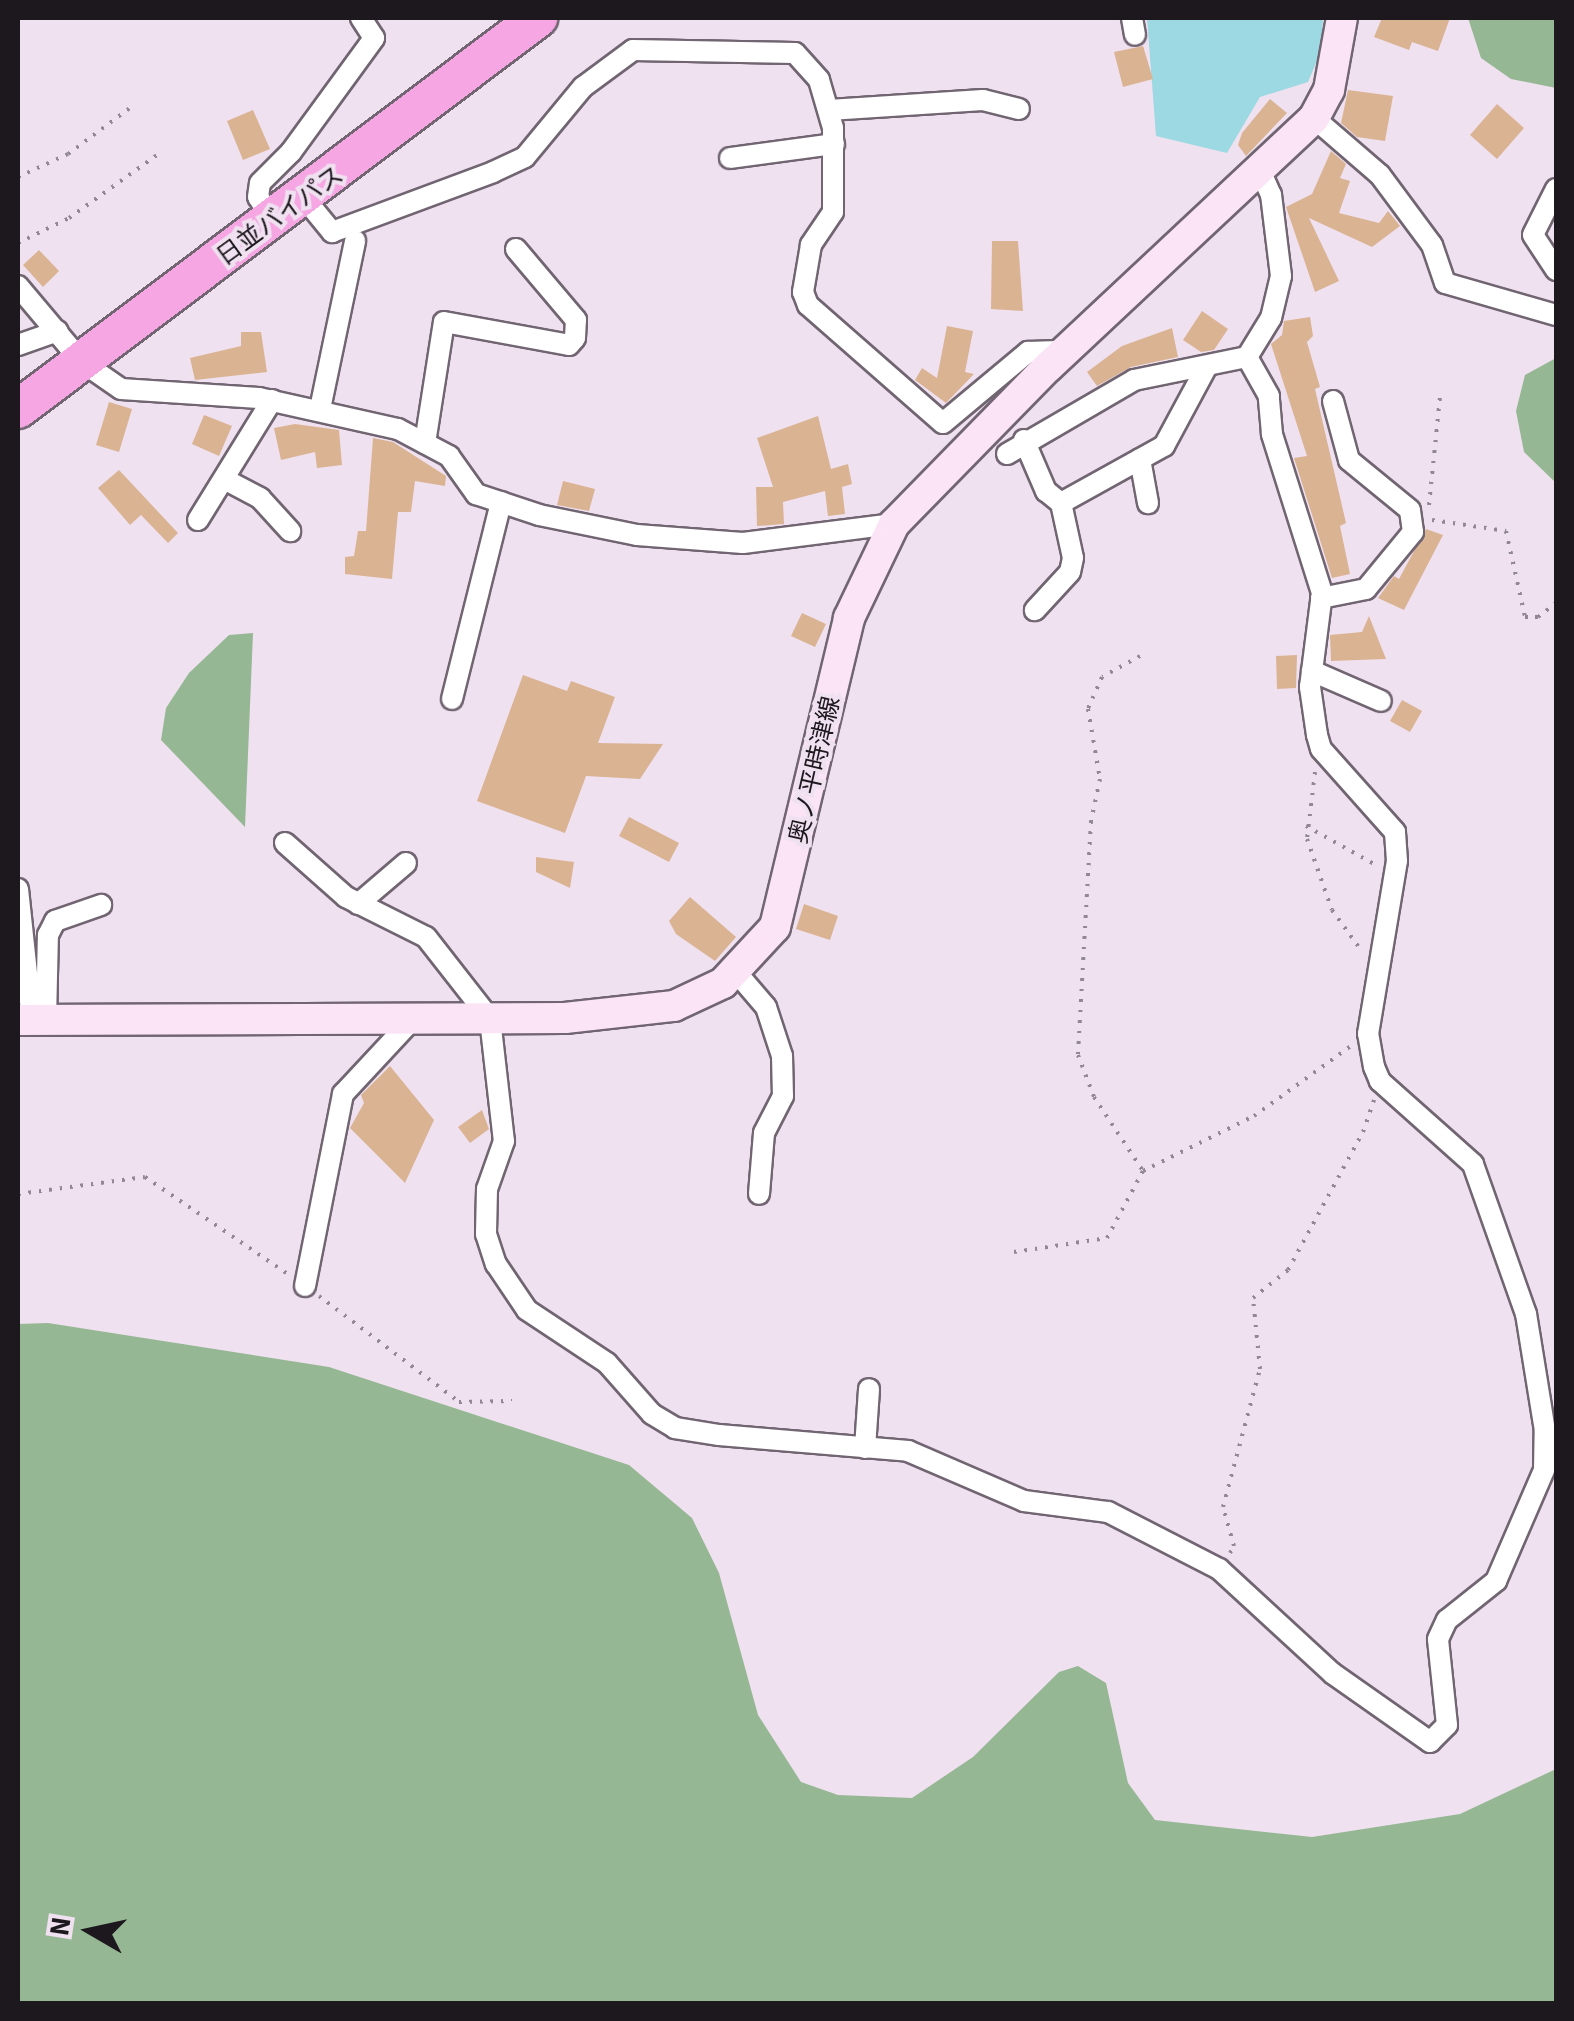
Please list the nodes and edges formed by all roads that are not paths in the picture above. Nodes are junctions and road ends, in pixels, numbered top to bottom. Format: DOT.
graph roads {
  1 [pos="361,18"];
  2 [pos="538,18"];
  3 [pos="1342,18"];
  4 [pos="1019,109"];
  5 [pos="829,110"];
  6 [pos="1314,118"];
  7 [pos="834,144"];
  8 [pos="730,158"];
  9 [pos="1260,170"];
  10 [pos="1556,189"];
  11 [pos="305,198"];
  12 [pos="273,220"];
  13 [pos="355,241"];
  14 [pos="516,249"];
  15 [pos="1556,270"];
  16 [pos="18,286"];
  17 [pos="1556,315"];
  18 [pos="58,331"];
  19 [pos="18,345"];
  20 [pos="1065,351"];
  21 [pos="1247,357"];
  22 [pos="82,362"];
  23 [pos="1208,366"];
  24 [pos="272,400"];
  25 [pos="1333,401"];
  26 [pos="18,408"];
  27 [pos="320,408"];
  28 [pos="1024,440"];
  29 [pos="424,443"];
  30 [pos="1007,454"];
  31 [pos="1140,460"];
  32 [pos="224,478"];
  33 [pos="501,502"];
  34 [pos="1061,503"];
  35 [pos="1148,503"];
  36 [pos="198,520"];
  37 [pos="894,524"];
  38 [pos="290,531"];
  39 [pos="1321,598"];
  40 [pos="1035,610"];
  41 [pos="1312,671"];
  42 [pos="452,699"];
  43 [pos="1380,701"];
  44 [pos="285,842"];
  45 [pos="406,864"];
  46 [pos="18,889"];
  47 [pos="358,904"];
  48 [pos="102,905"];
  49 [pos="736,972"];
  50 [pos="490,1019"];
  51 [pos="32,1020"];
  52 [pos="411,1021"];
  53 [pos="758,1194"];
  54 [pos="305,1286"];
  55 [pos="869,1389"];
  56 [pos="865,1448"];
  1 -- 12 [label="street"];
  2 -- 11 [label="highway, 日並バイパス"];
  3 -- 6 [label="main road, 奥ノ平時津線"];
  4 -- 5 [label="street"];
  5 -- 7 [label="street"];
  5 -- 11 [label="street"];
  6 -- 9 [label="main road, 奥ノ平時津線"];
  6 -- 17 [label="street"];
  7 -- 8 [label="street"];
  7 -- 20 [label="street"];
  9 -- 20 [label="main road, 奥ノ平時津線"];
  9 -- 21 [label="street"];
  10 -- 15 [label="street"];
  11 -- 12 [label="highway, 日並バイパス"];
  12 -- 22 [label="highway, 日並バイパス"];
  13 -- 27 [label="street"];
  14 -- 29 [label="street"];
  16 -- 18 [label="street"];
  18 -- 19 [label="street"];
  18 -- 22 [label="street"];
  20 -- 37 [label="main road, 奥ノ平時津線"];
  21 -- 23 [label="street"];
  21 -- 39 [label="street"];
  22 -- 24 [label="street"];
  22 -- 26 [label="highway, 日並バイパス"];
  23 -- 28 [label="street"];
  23 -- 31 [label="street"];
  24 -- 27 [label="street"];
  24 -- 32 [label="street"];
  25 -- 39 [label="street"];
  27 -- 29 [label="street"];
  28 -- 30 [label="street"];
  28 -- 34 [label="street"];
  29 -- 33 [label="street"];
  31 -- 34 [label="street"];
  31 -- 35 [label="street"];
  32 -- 36 [label="street"];
  32 -- 38 [label="street"];
  33 -- 37 [label="street"];
  33 -- 42 [label="street"];
  34 -- 40 [label="street"];
  37 -- 49 [label="main road, 奥ノ平時津線"];
  39 -- 41 [label="street"];
  41 -- 43 [label="street"];
  41 -- 56 [label="street"];
  44 -- 47 [label="street"];
  45 -- 47 [label="street"];
  46 -- 51 [label="street"];
  47 -- 50 [label="street"];
  48 -- 51 [label="street"];
  49 -- 50 [label="main road, 奥ノ平時津線"];
  49 -- 53 [label="street"];
  50 -- 52 [label="main road, 奥ノ平時津線"];
  50 -- 56 [label="street"];
  51 -- 52 [label="main road, 奥ノ平時津線"];
  52 -- 54 [label="street"];
  55 -- 56 [label="street"];
}
